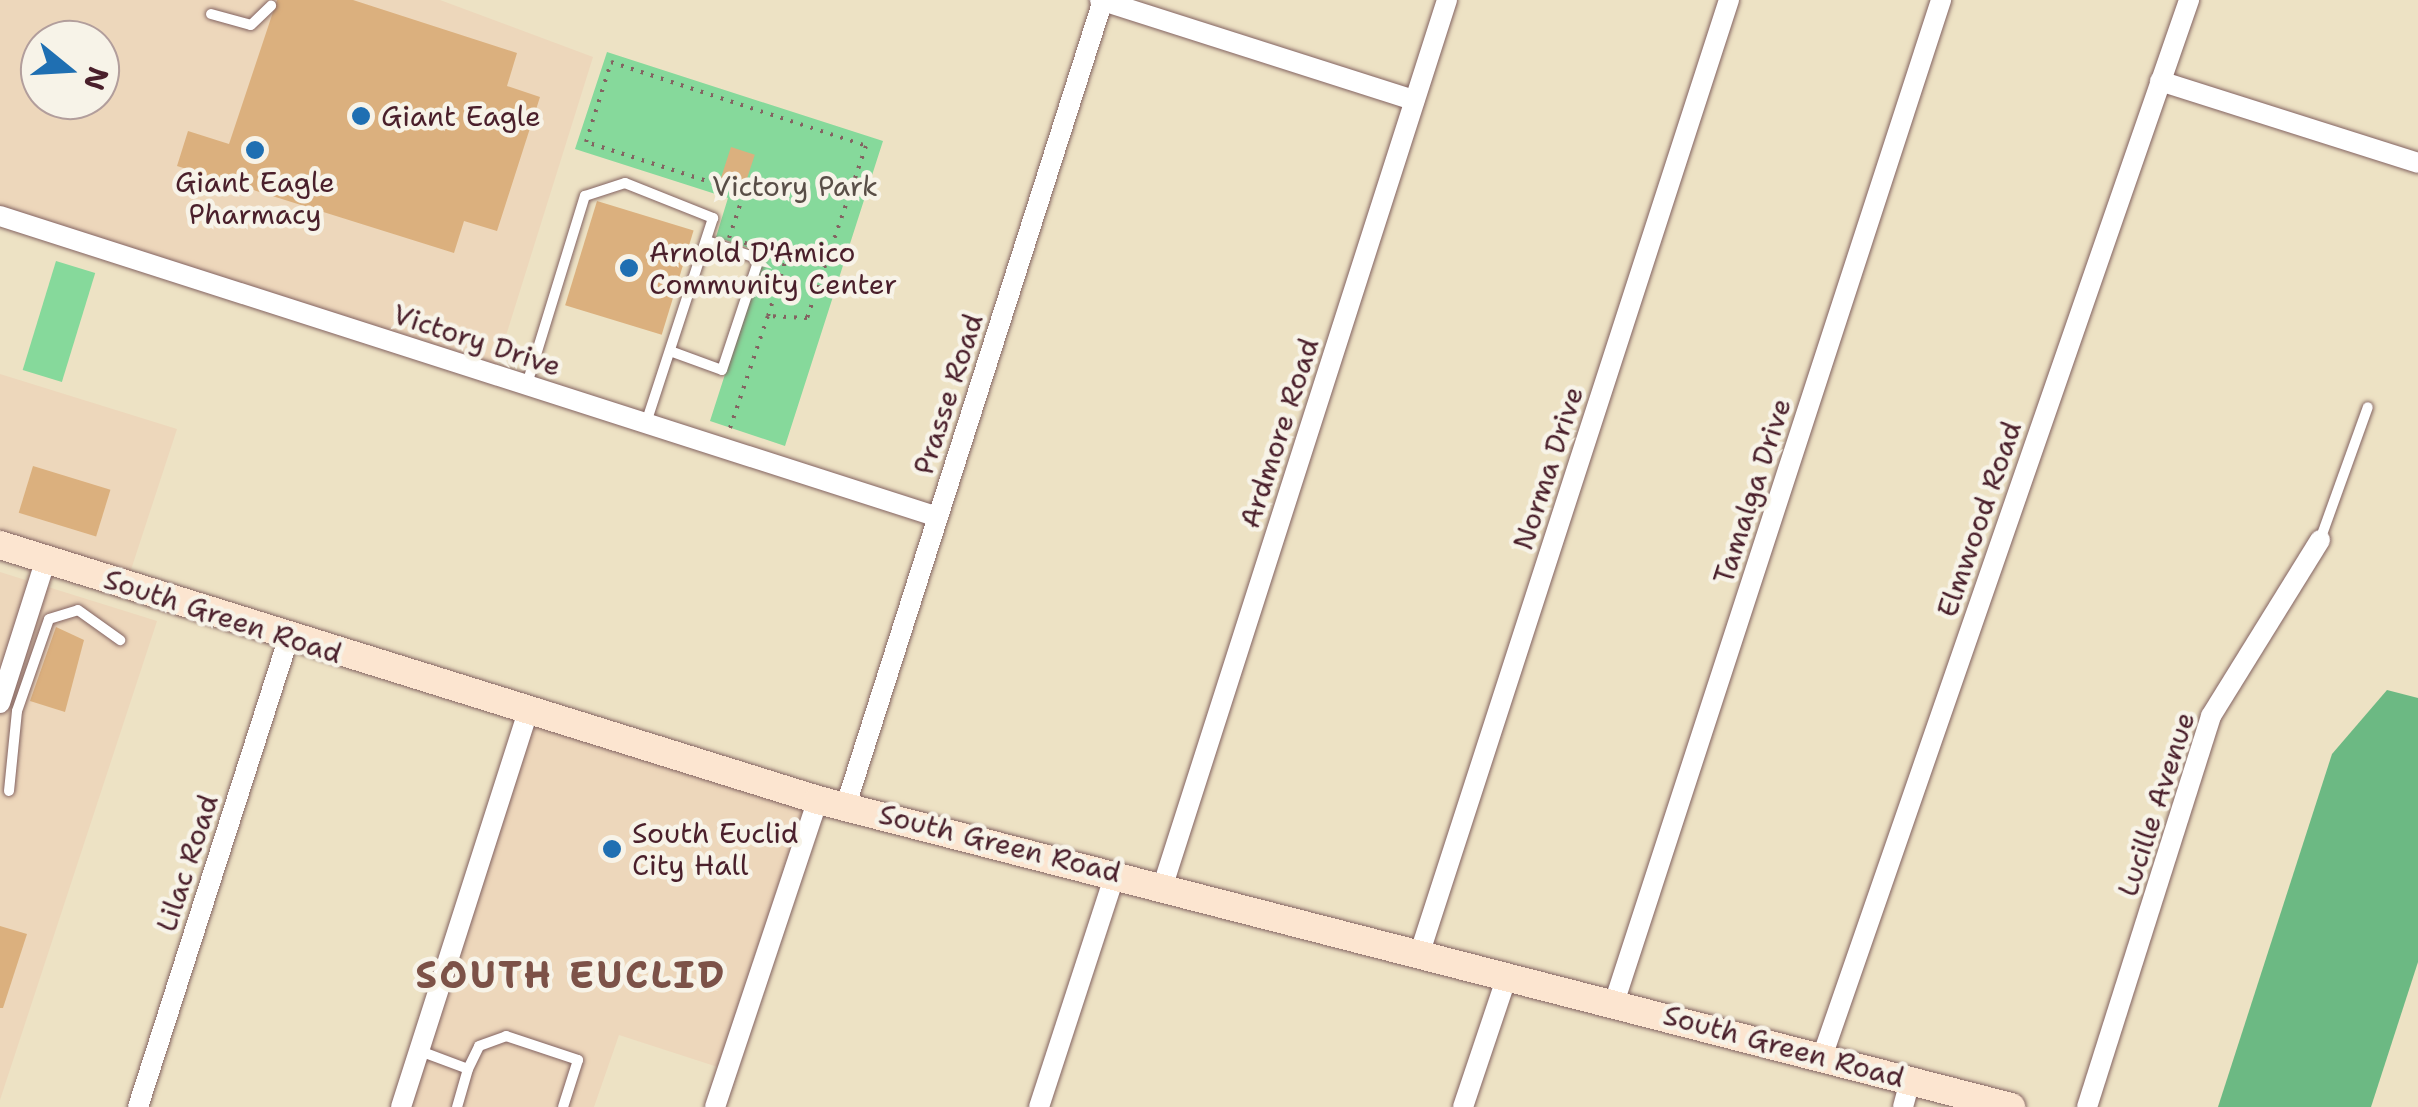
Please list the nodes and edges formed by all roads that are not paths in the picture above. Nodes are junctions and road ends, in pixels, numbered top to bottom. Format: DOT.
graph roads {
  1 [pos="1102,0"];
  2 [pos="1447,0"];
  3 [pos="1728,0"];
  4 [pos="1941,0"];
  5 [pos="2189,0"];
  6 [pos="271,6"];
  7 [pos="211,14"];
  8 [pos="2160,82"];
  9 [pos="1414,100"];
  10 [pos="2418,163"];
  11 [pos="0,216"];
  12 [pos="707,241"];
  13 [pos="670,351"];
  14 [pos="527,385"];
  15 [pos="2368,406"];
  16 [pos="646,423"];
  17 [pos="938,516"];
  18 [pos="2320,540"];
  19 [pos="0,545"];
  20 [pos="46,560"];
  21 [pos="289,636"];
  22 [pos="120,640"];
  23 [pos="0,703"];
  24 [pos="527,714"];
  25 [pos="9,791"];
  26 [pos="818,800"];
  27 [pos="846,805"];
  28 [pos="1116,872"];
  29 [pos="1164,882"];
  30 [pos="1420,952"];
  31 [pos="1507,976"];
  32 [pos="1615,1000"];
  33 [pos="419,1051"];
  34 [pos="1822,1057"];
  35 [pos="468,1068"];
  36 [pos="1910,1080"];
  37 [pos="138,1107"];
  38 [pos="401,1107"];
  39 [pos="457,1107"];
  40 [pos="563,1107"];
  41 [pos="715,1107"];
  42 [pos="1039,1107"];
  43 [pos="1464,1107"];
  44 [pos="1902,1107"];
  45 [pos="2011,1107"];
  46 [pos="2087,1107"];
  1 -- 9 [label="street"];
  1 -- 17 [label="street, Prasse Road"];
  2 -- 9 [label="street, Ardmore Road"];
  3 -- 30 [label="street, Norma Drive"];
  4 -- 32 [label="street, Tamalga Drive"];
  5 -- 8 [label="street, Elmwood Road"];
  6 -- 7 [label="lane"];
  8 -- 10 [label="street"];
  8 -- 34 [label="street, Elmwood Road"];
  9 -- 29 [label="street, Ardmore Road"];
  11 -- 14 [label="street, Victory Drive"];
  12 -- 13 [label="lane"];
  12 -- 13 [label="lane"];
  12 -- 14 [label="lane"];
  13 -- 16 [label="lane"];
  14 -- 16 [label="street, Victory Drive"];
  15 -- 18 [label="lane"];
  16 -- 17 [label="street, Victory Drive"];
  17 -- 27 [label="street, Prasse Road"];
  18 -- 46 [label="street, Lucille Avenue"];
  19 -- 20 [label="main road, South Green Road"];
  20 -- 21 [label="main road, South Green Road"];
  20 -- 23 [label="street"];
  21 -- 24 [label="main road, South Green Road"];
  21 -- 37 [label="street, Lilac Road"];
  22 -- 25 [label="lane"];
  24 -- 26 [label="main road, South Green Road"];
  24 -- 33 [label="street"];
  26 -- 27 [label="main road, South Green Road"];
  26 -- 41 [label="street"];
  27 -- 28 [label="main road, South Green Road"];
  28 -- 29 [label="main road, South Green Road"];
  28 -- 42 [label="street"];
  29 -- 30 [label="main road, South Green Road"];
  30 -- 31 [label="main road, South Green Road"];
  31 -- 32 [label="main road, South Green Road"];
  31 -- 43 [label="street"];
  32 -- 34 [label="main road, South Green Road"];
  33 -- 35 [label="lane"];
  33 -- 38 [label="street"];
  34 -- 36 [label="main road, South Green Road"];
  35 -- 39 [label="lane"];
  35 -- 40 [label="lane"];
  36 -- 44 [label="street"];
  36 -- 45 [label="main road, South Green Road"];
}
